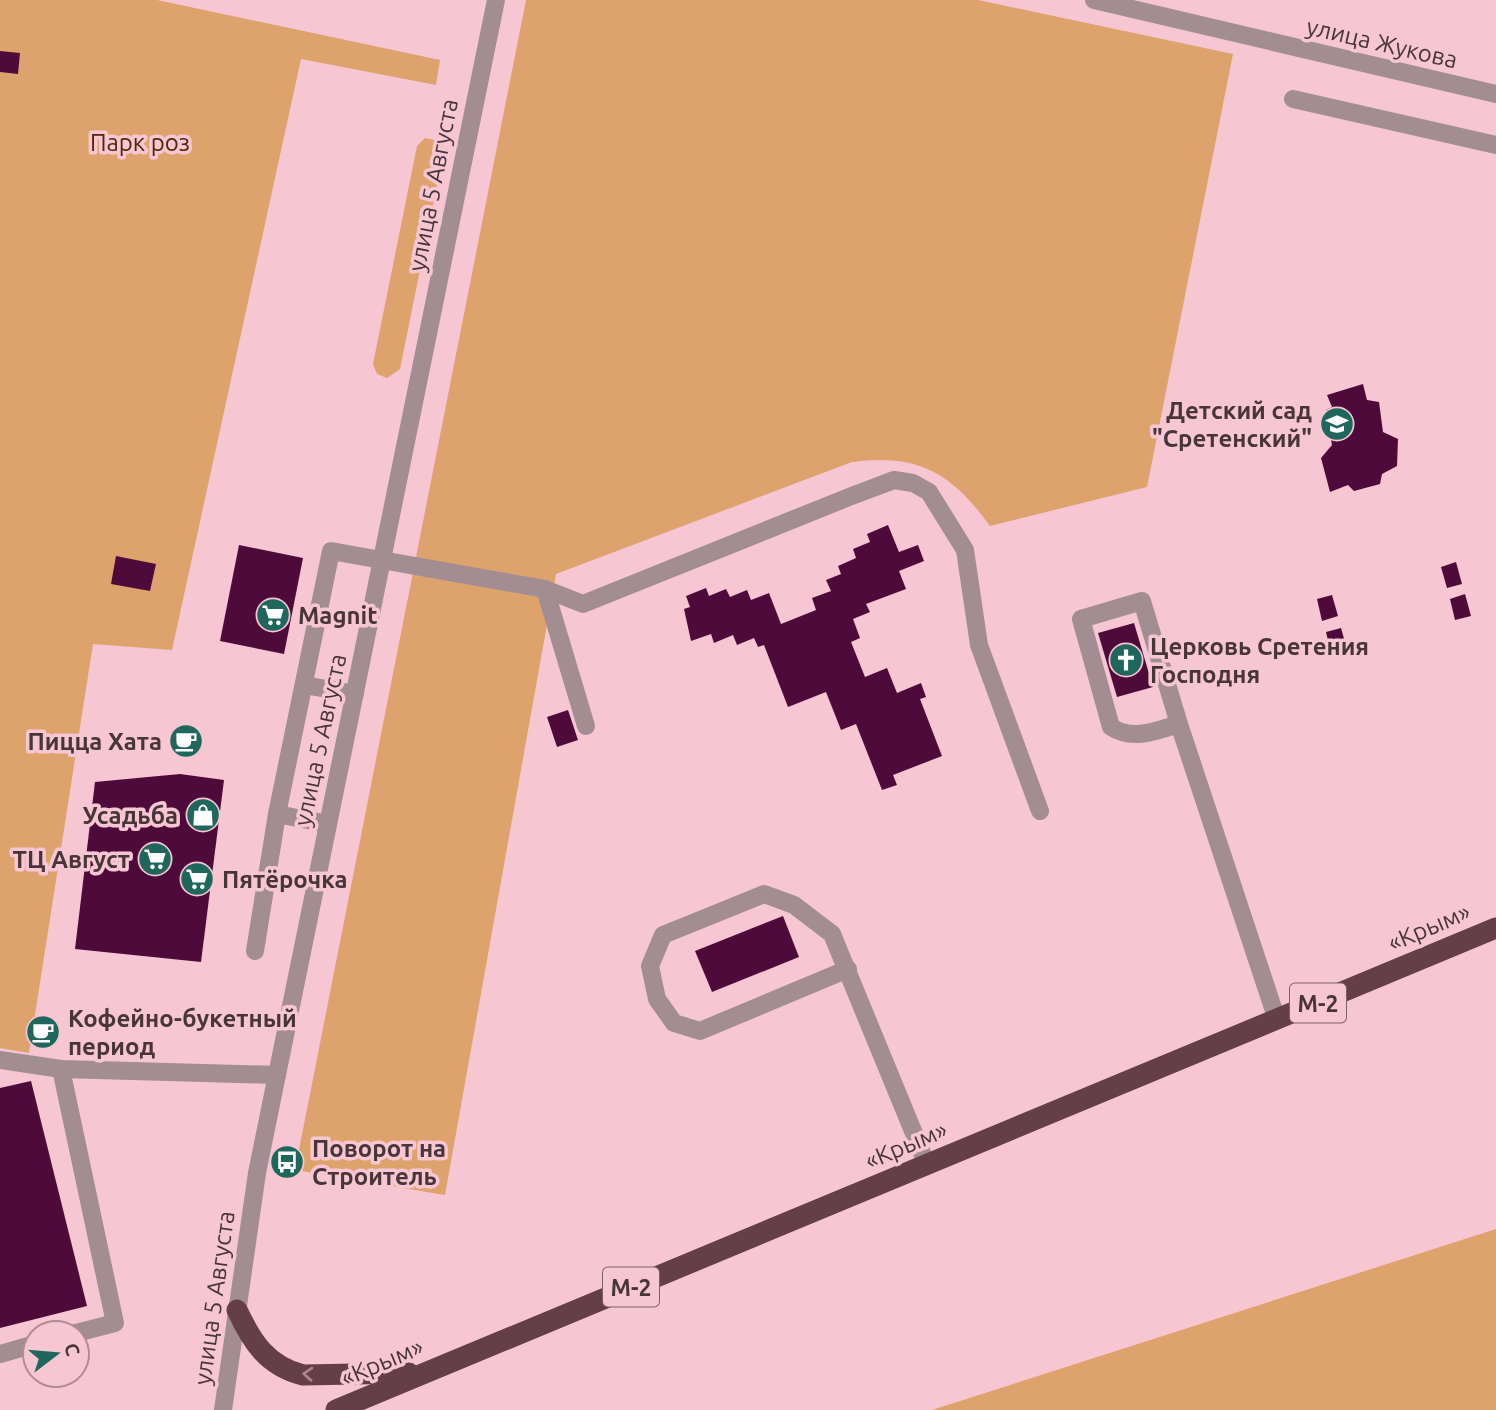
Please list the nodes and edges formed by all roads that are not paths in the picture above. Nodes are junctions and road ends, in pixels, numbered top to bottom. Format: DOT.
graph roads {
  1 [pos="496,0"];
  2 [pos="1094,0"];
  3 [pos="1496,94"];
  4 [pos="1293,99"];
  5 [pos="1496,145"];
  6 [pos="382,560"];
  7 [pos="545,589"];
  8 [pos="304,685"];
  9 [pos="355,694"];
  10 [pos="1179,724"];
  11 [pos="586,726"];
  12 [pos="1040,811"];
  13 [pos="277,814"];
  14 [pos="328,824"];
  15 [pos="1496,928"];
  16 [pos="1496,940"];
  17 [pos="255,951"];
  18 [pos="848,969"];
  19 [pos="1277,1020"];
  20 [pos="0,1060"];
  21 [pos="61,1069"];
  22 [pos="277,1075"];
  23 [pos="927,1165"];
  24 [pos="237,1310"];
  25 [pos="91,1329"];
  26 [pos="21,1348"];
  27 [pos="0,1354"];
  28 [pos="425,1372"];
  29 [pos="223,1410"];
  30 [pos="336,1410"];
  31 [pos="358,1410"];
  1 -- 6 [label="street, улица 5 Августа"];
  2 -- 3 [label="street, улица Жукова"];
  4 -- 5 [label="street"];
  6 -- 7 [label="street"];
  6 -- 8 [label="street"];
  6 -- 9 [label="street, улица 5 Августа"];
  7 -- 11 [label="street"];
  7 -- 12 [label="street"];
  8 -- 9 [label="street"];
  8 -- 13 [label="street"];
  9 -- 14 [label="street, улица 5 Августа"];
  10 -- 10 [label="street"];
  10 -- 19 [label="street"];
  13 -- 14 [label="street"];
  13 -- 17 [label="street"];
  14 -- 22 [label="street, улица 5 Августа"];
  15 -- 19 [label="highway, «Крым» / М-2"];
  16 -- 31 [label="highway, «Крым» / М-2"];
  18 -- 18 [label="street"];
  18 -- 23 [label="street"];
  19 -- 23 [label="highway, «Крым» / М-2"];
  20 -- 21 [label="street"];
  21 -- 22 [label="street"];
  21 -- 25 [label="street"];
  22 -- 24 [label="street, улица 5 Августа"];
  23 -- 28 [label="highway, «Крым» / М-2"];
  28 -- 24 [label="highway, one-way"];
  24 -- 29 [label="street, улица 5 Августа"];
  26 -- 27 [label="street"];
  28 -- 30 [label="highway, «Крым» / М-2"];
}
